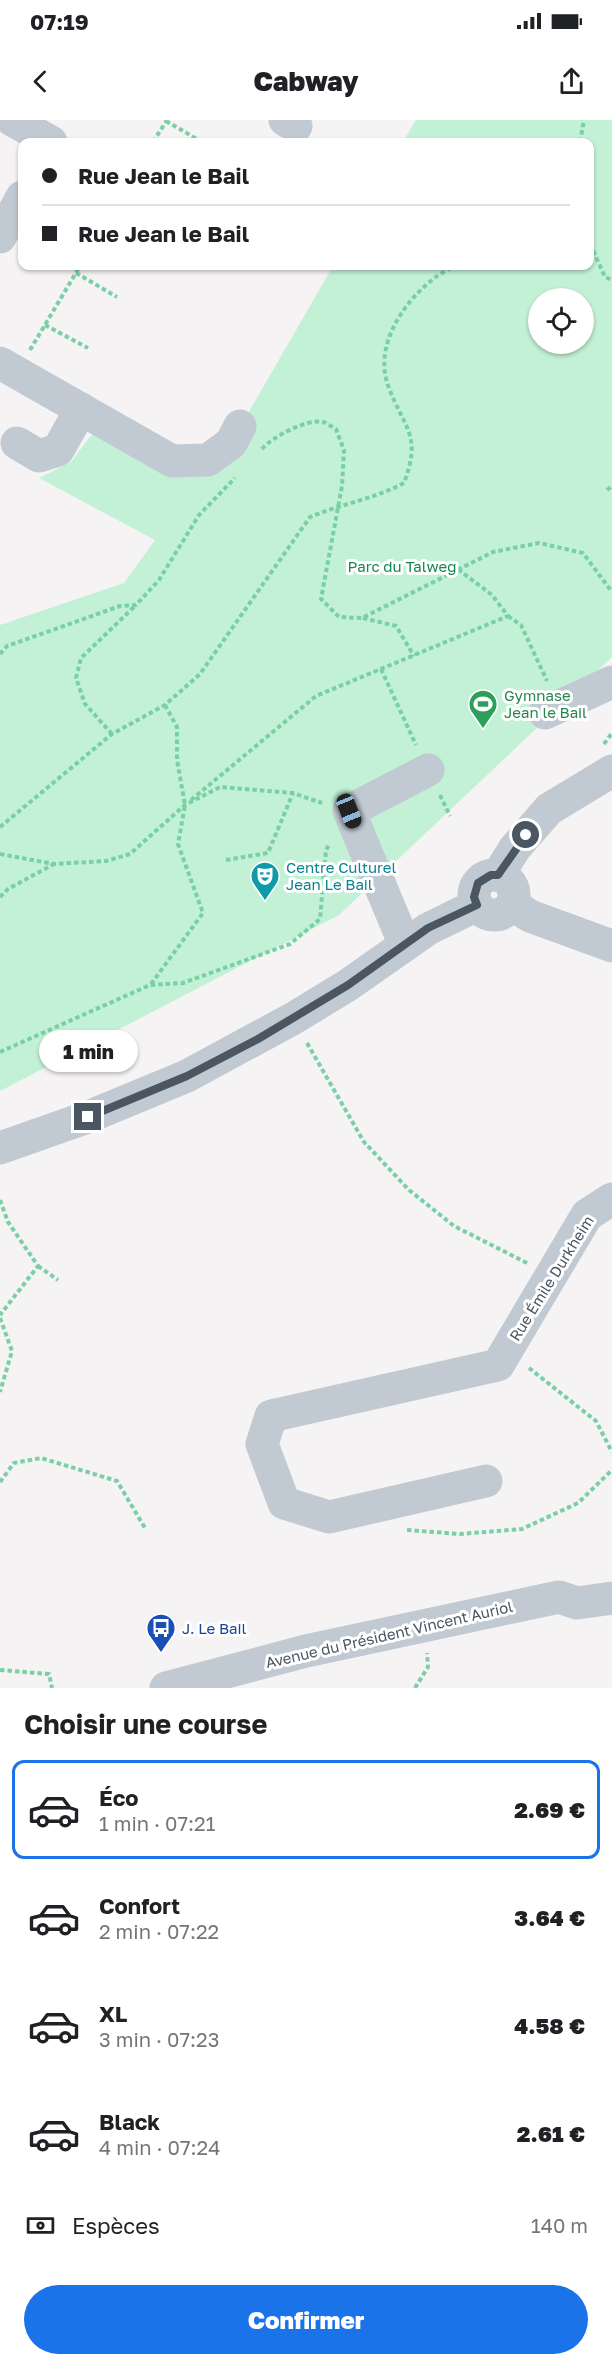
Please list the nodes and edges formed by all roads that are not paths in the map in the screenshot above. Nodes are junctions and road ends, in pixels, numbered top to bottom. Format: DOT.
graph roads {
  1 [pos="12,120"];
  2 [pos="67,120"];
  3 [pos="46,138"];
  4 [pos="56,138"];
  5 [pos="18,204"];
  6 [pos="0,237"];
  7 [pos="13,361"];
  8 [pos="81,409"];
  9 [pos="240,426"];
  10 [pos="17,443"];
  11 [pos="612,682"];
  12 [pos="545,712"];
  13 [pos="428,770"];
  14 [pos="612,771"];
  15 [pos="505,890"];
  16 [pos="405,945"];
  17 [pos="612,946"];
  18 [pos="0,1148"];
  19 [pos="612,1199"];
  20 [pos="486,1480"];
  21 [pos="612,1575"];
  22 [pos="559,1597"];
  23 [pos="612,1598"];
  24 [pos="166,1688"];
  1 -- 3 [label="street"];
  2 -- 4 [label="street"];
  5 -- 6 [label="street"];
  7 -- 8 [label="street"];
  8 -- 9 [label="street"];
  8 -- 10 [label="street"];
  11 -- 12 [label="street"];
  13 -- 16 [label="street"];
  14 -- 15 [label="street"];
  15 -- 16 [label="street"];
  15 -- 17 [label="street"];
  16 -- 18 [label="street"];
  19 -- 20 [label="street, Rue Émile Durkheim"];
  21 -- 22 [label="street"];
  22 -- 23 [label="street, Avenue du Président Vincent Auriol"];
  22 -- 24 [label="street, Avenue du Président Vincent Auriol"];
}
